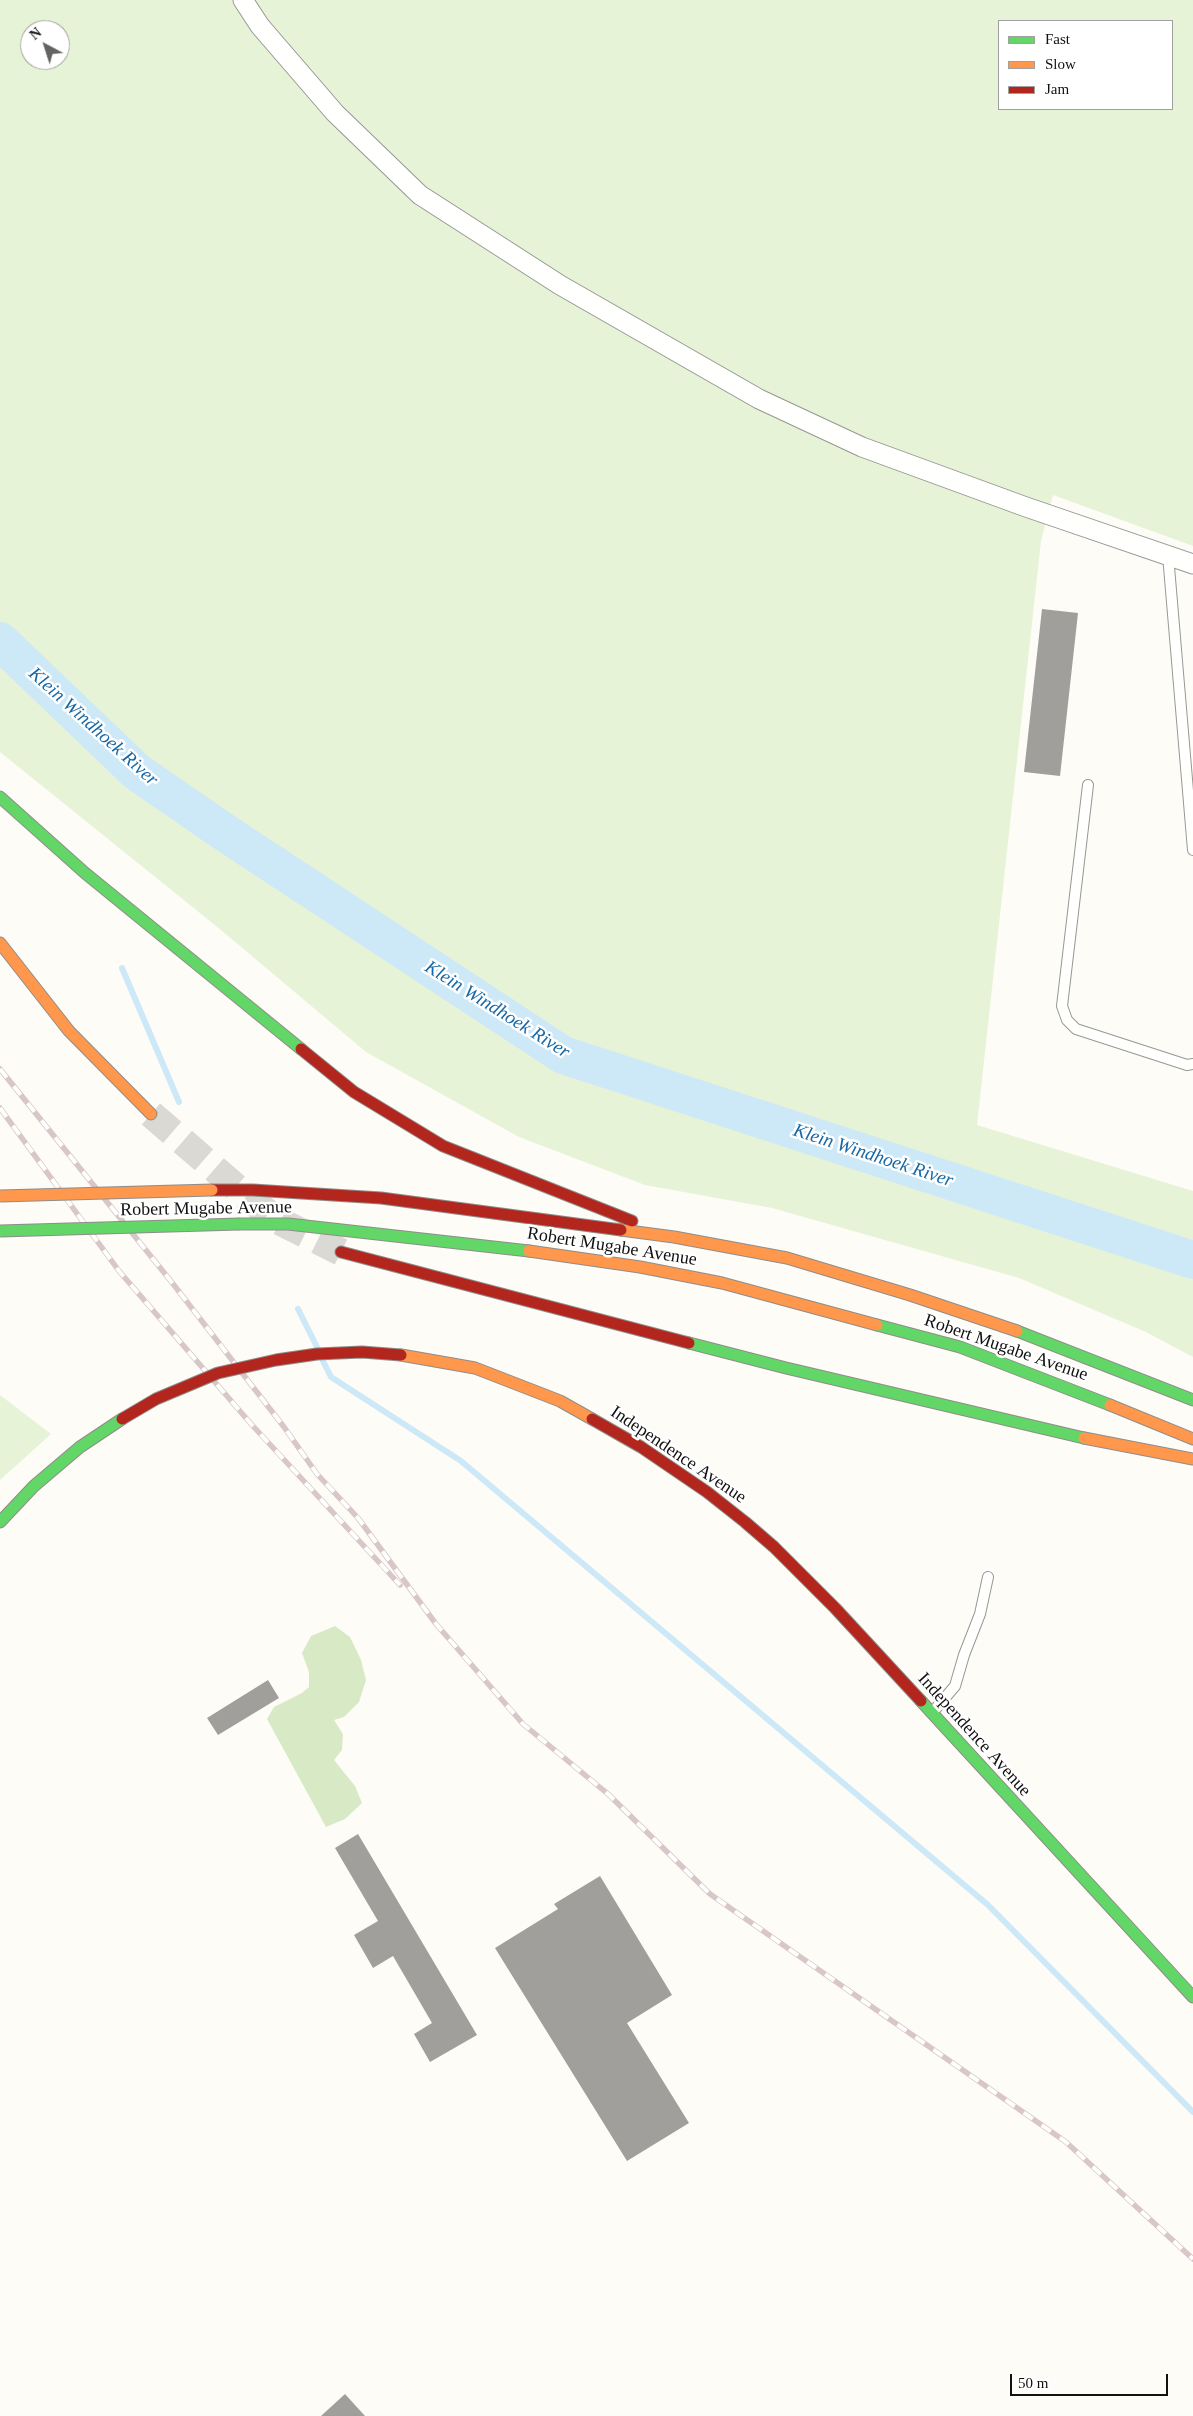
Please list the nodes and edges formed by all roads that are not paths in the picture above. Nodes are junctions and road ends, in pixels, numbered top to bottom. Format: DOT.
graph roads {
  1 [pos="243,0"];
  2 [pos="1168,555"];
  3 [pos="1193,564"];
  4 [pos="1088,785"];
  5 [pos="0,797"];
  6 [pos="1193,850"];
  7 [pos="0,943"];
  8 [pos="1193,1064"];
  9 [pos="151,1114"];
  10 [pos="0,1196"];
  11 [pos="0,1231"];
  12 [pos="674,1238"];
  13 [pos="341,1252"];
  14 [pos="1193,1400"];
  15 [pos="1193,1438"];
  16 [pos="1193,1459"];
  17 [pos="0,1522"];
  18 [pos="988,1576"];
  19 [pos="931,1713"];
  20 [pos="1193,1997"];
  1 -- 2 [label="street"];
  2 -- 3 [label="street"];
  2 -- 6 [label="lane"];
  4 -- 8 [label="lane"];
  5 -- 12 [label="main road"];
  7 -- 9 [label="main road"];
  10 -- 12 [label="main road, Robert Mugabe Avenue, bridge"];
  11 -- 15 [label="main road, Robert Mugabe Avenue, bridge"];
  12 -- 14 [label="main road, Robert Mugabe Avenue"];
  13 -- 16 [label="main road"];
  17 -- 19 [label="main road, Independence Avenue, bridge"];
  18 -- 19 [label="lane"];
  19 -- 20 [label="main road, Independence Avenue"];
}
